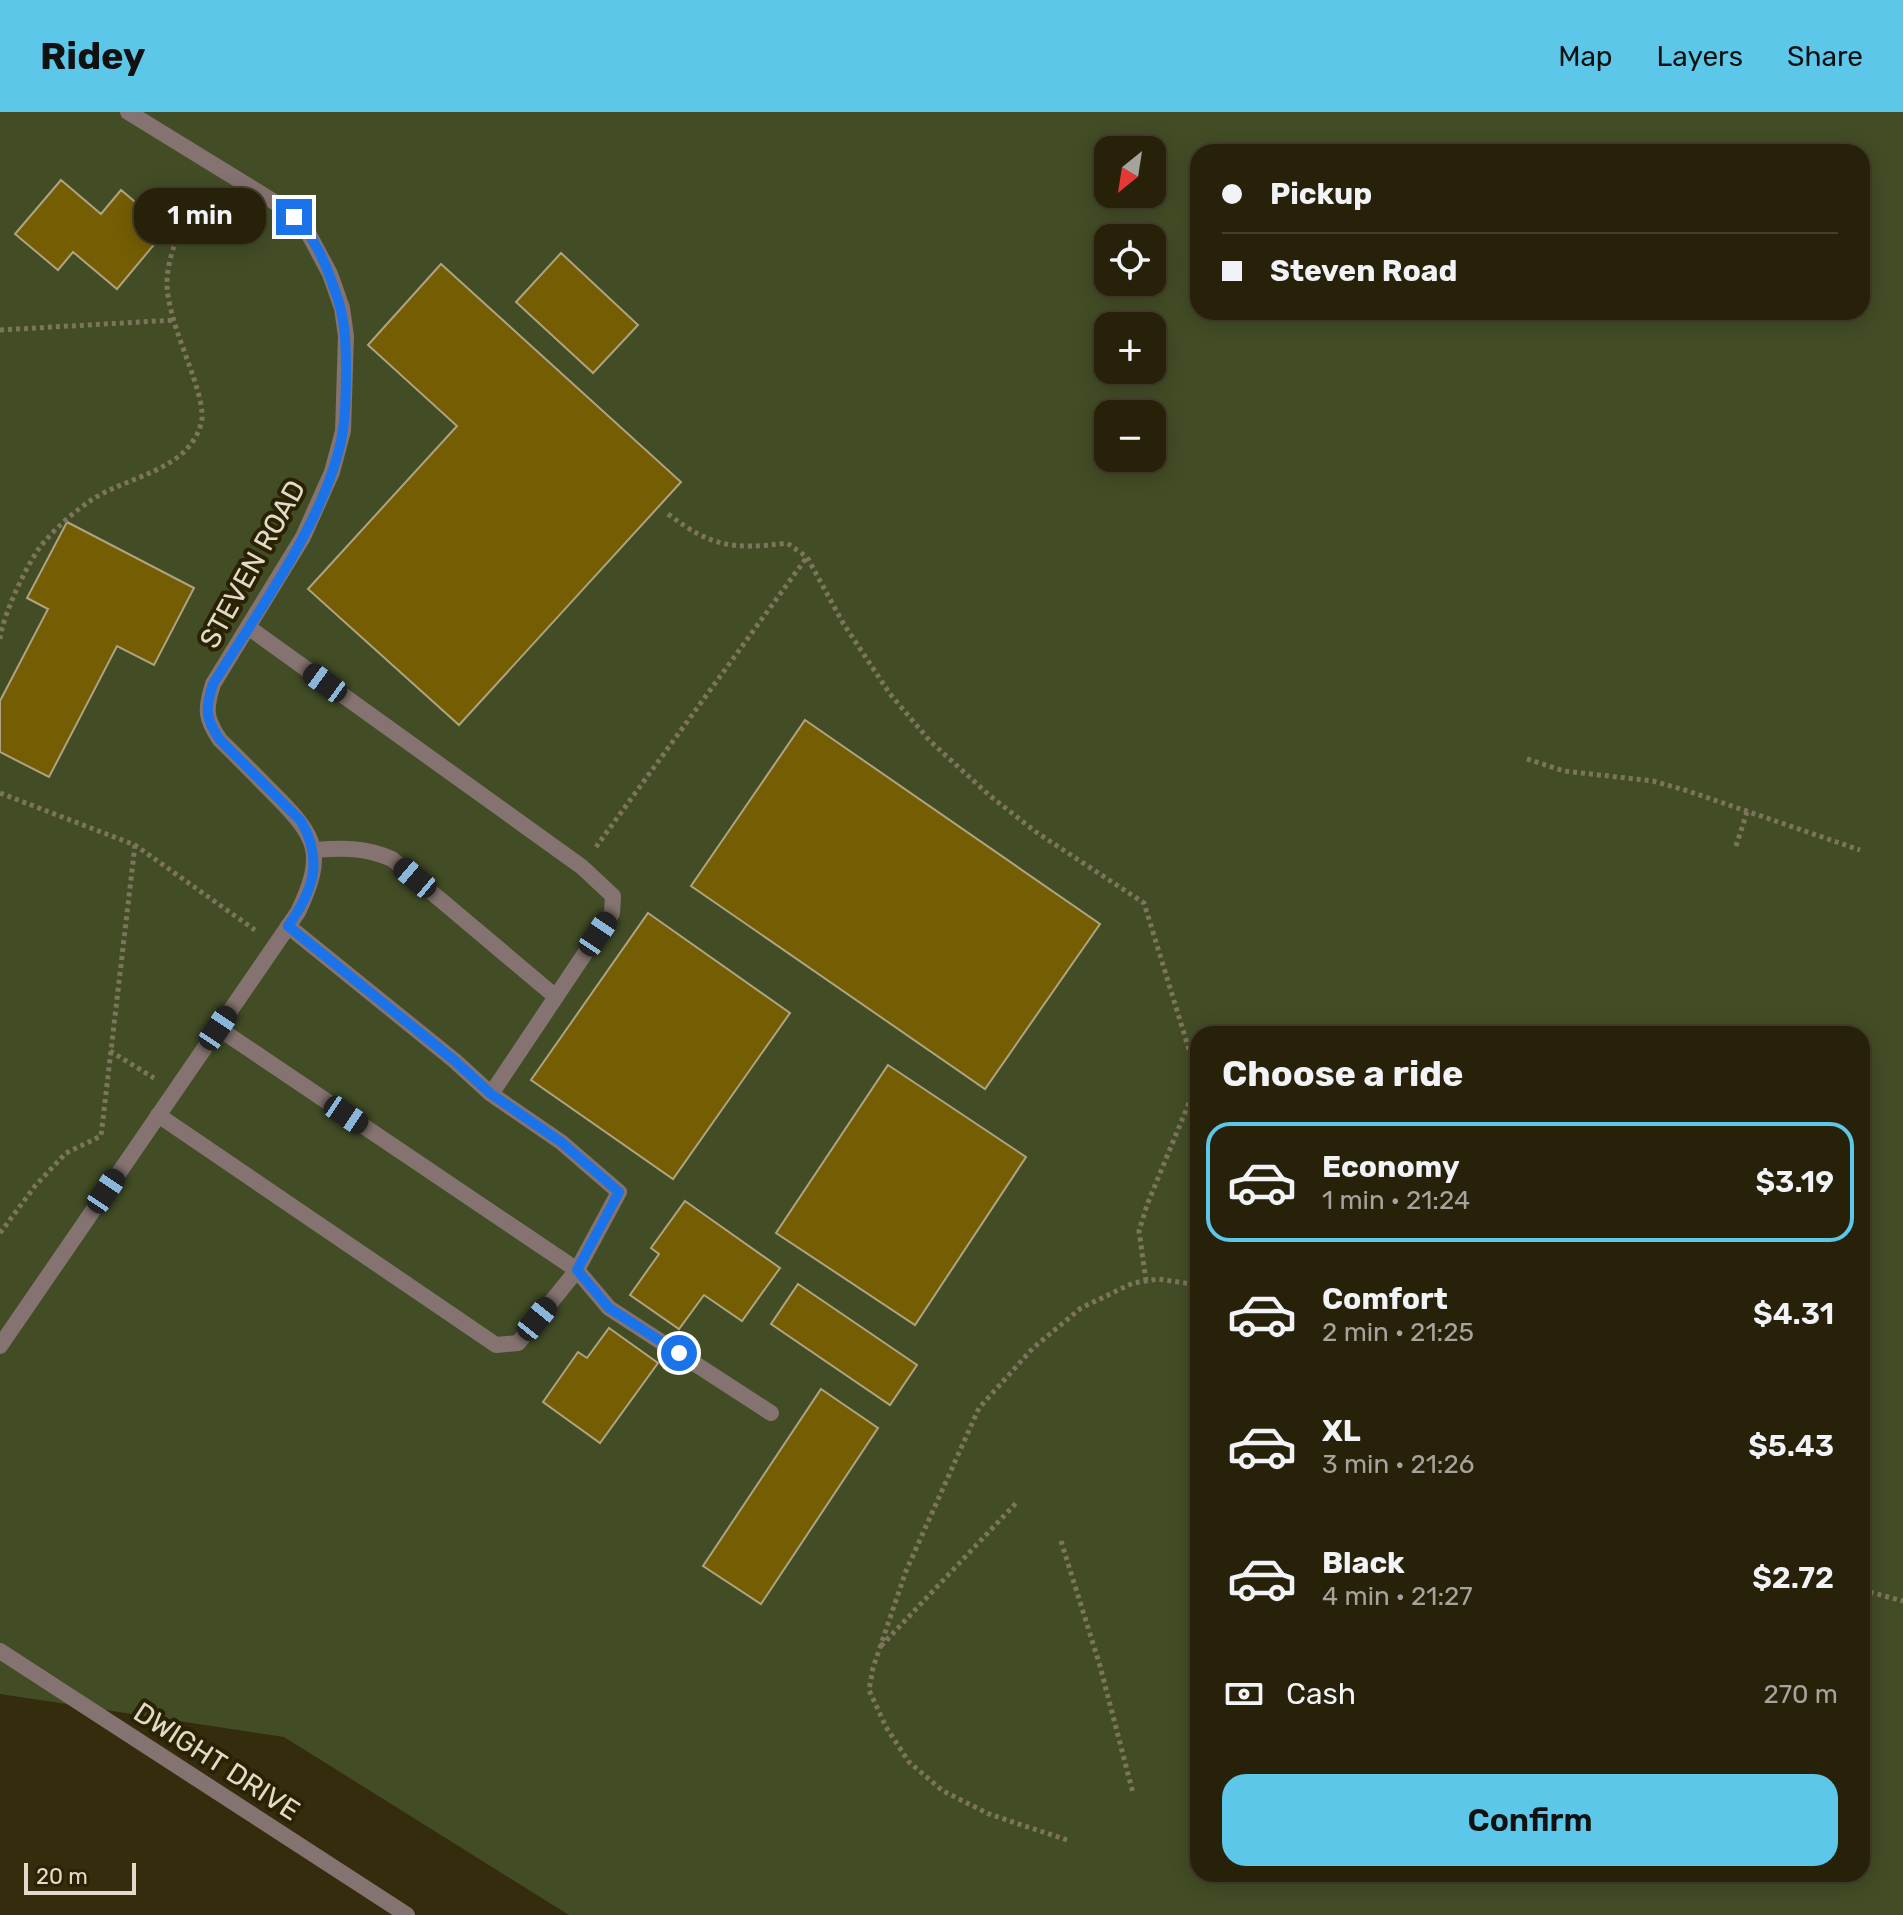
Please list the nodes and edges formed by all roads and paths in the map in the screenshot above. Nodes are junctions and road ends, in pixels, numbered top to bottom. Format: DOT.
graph roads {
  1 [pos="128,112"];
  2 [pos="216,166"];
  3 [pos="175,320"];
  4 [pos="0,330"];
  5 [pos="668,514"];
  6 [pos="807,557"];
  7 [pos="248,627"];
  8 [pos="0,639"];
  9 [pos="1527,759"];
  10 [pos="0,793"];
  11 [pos="1747,812"];
  12 [pos="135,845"];
  13 [pos="1736,846"];
  14 [pos="314,850"];
  15 [pos="1860,850"];
  16 [pos="582,867"];
  17 [pos="288,926"];
  18 [pos="275,944"];
  19 [pos="556,997"];
  20 [pos="218,1028"];
  21 [pos="110,1051"];
  22 [pos="1190,1054"];
  23 [pos="175,1090"];
  24 [pos="491,1094"];
  25 [pos="1190,1100"];
  26 [pos="158,1115"];
  27 [pos="0,1233"];
  28 [pos="577,1270"];
  29 [pos="1146,1281"];
  30 [pos="1190,1284"];
  31 [pos="0,1346"];
  32 [pos="771,1413"];
  33 [pos="1018,1501"];
  34 [pos="1061,1541"];
  35 [pos="1870,1592"];
  36 [pos="1903,1601"];
  37 [pos="880,1647"];
  38 [pos="0,1651"];
  39 [pos="1133,1793"];
  40 [pos="1067,1840"];
  41 [pos="407,1915"];
  1 -- 2 [label="street, STEVEN ROAD"];
  2 -- 3 [label="path"];
  2 -- 7 [label="street, STEVEN ROAD"];
  3 -- 4 [label="path"];
  3 -- 8 [label="path"];
  5 -- 6 [label="path"];
  6 -- 16 [label="path"];
  6 -- 22 [label="path"];
  7 -- 14 [label="street, STEVEN ROAD"];
  7 -- 16 [label="street"];
  9 -- 11 [label="path"];
  10 -- 12 [label="path"];
  11 -- 13 [label="path"];
  11 -- 15 [label="path"];
  12 -- 18 [label="path"];
  12 -- 21 [label="path"];
  14 -- 17 [label="street"];
  14 -- 19 [label="street"];
  16 -- 19 [label="street"];
  17 -- 18 [label="street"];
  17 -- 24 [label="street"];
  18 -- 20 [label="street"];
  19 -- 24 [label="street"];
  20 -- 23 [label="street"];
  20 -- 28 [label="street"];
  21 -- 23 [label="path"];
  21 -- 27 [label="path"];
  23 -- 26 [label="street"];
  24 -- 28 [label="street"];
  25 -- 29 [label="path"];
  26 -- 28 [label="street"];
  26 -- 31 [label="street"];
  28 -- 32 [label="street"];
  29 -- 30 [label="path"];
  29 -- 37 [label="path"];
  33 -- 37 [label="path"];
  34 -- 39 [label="path"];
  35 -- 36 [label="path"];
  37 -- 40 [label="path"];
  38 -- 41 [label="street, DWIGHT DRIVE"];
}
